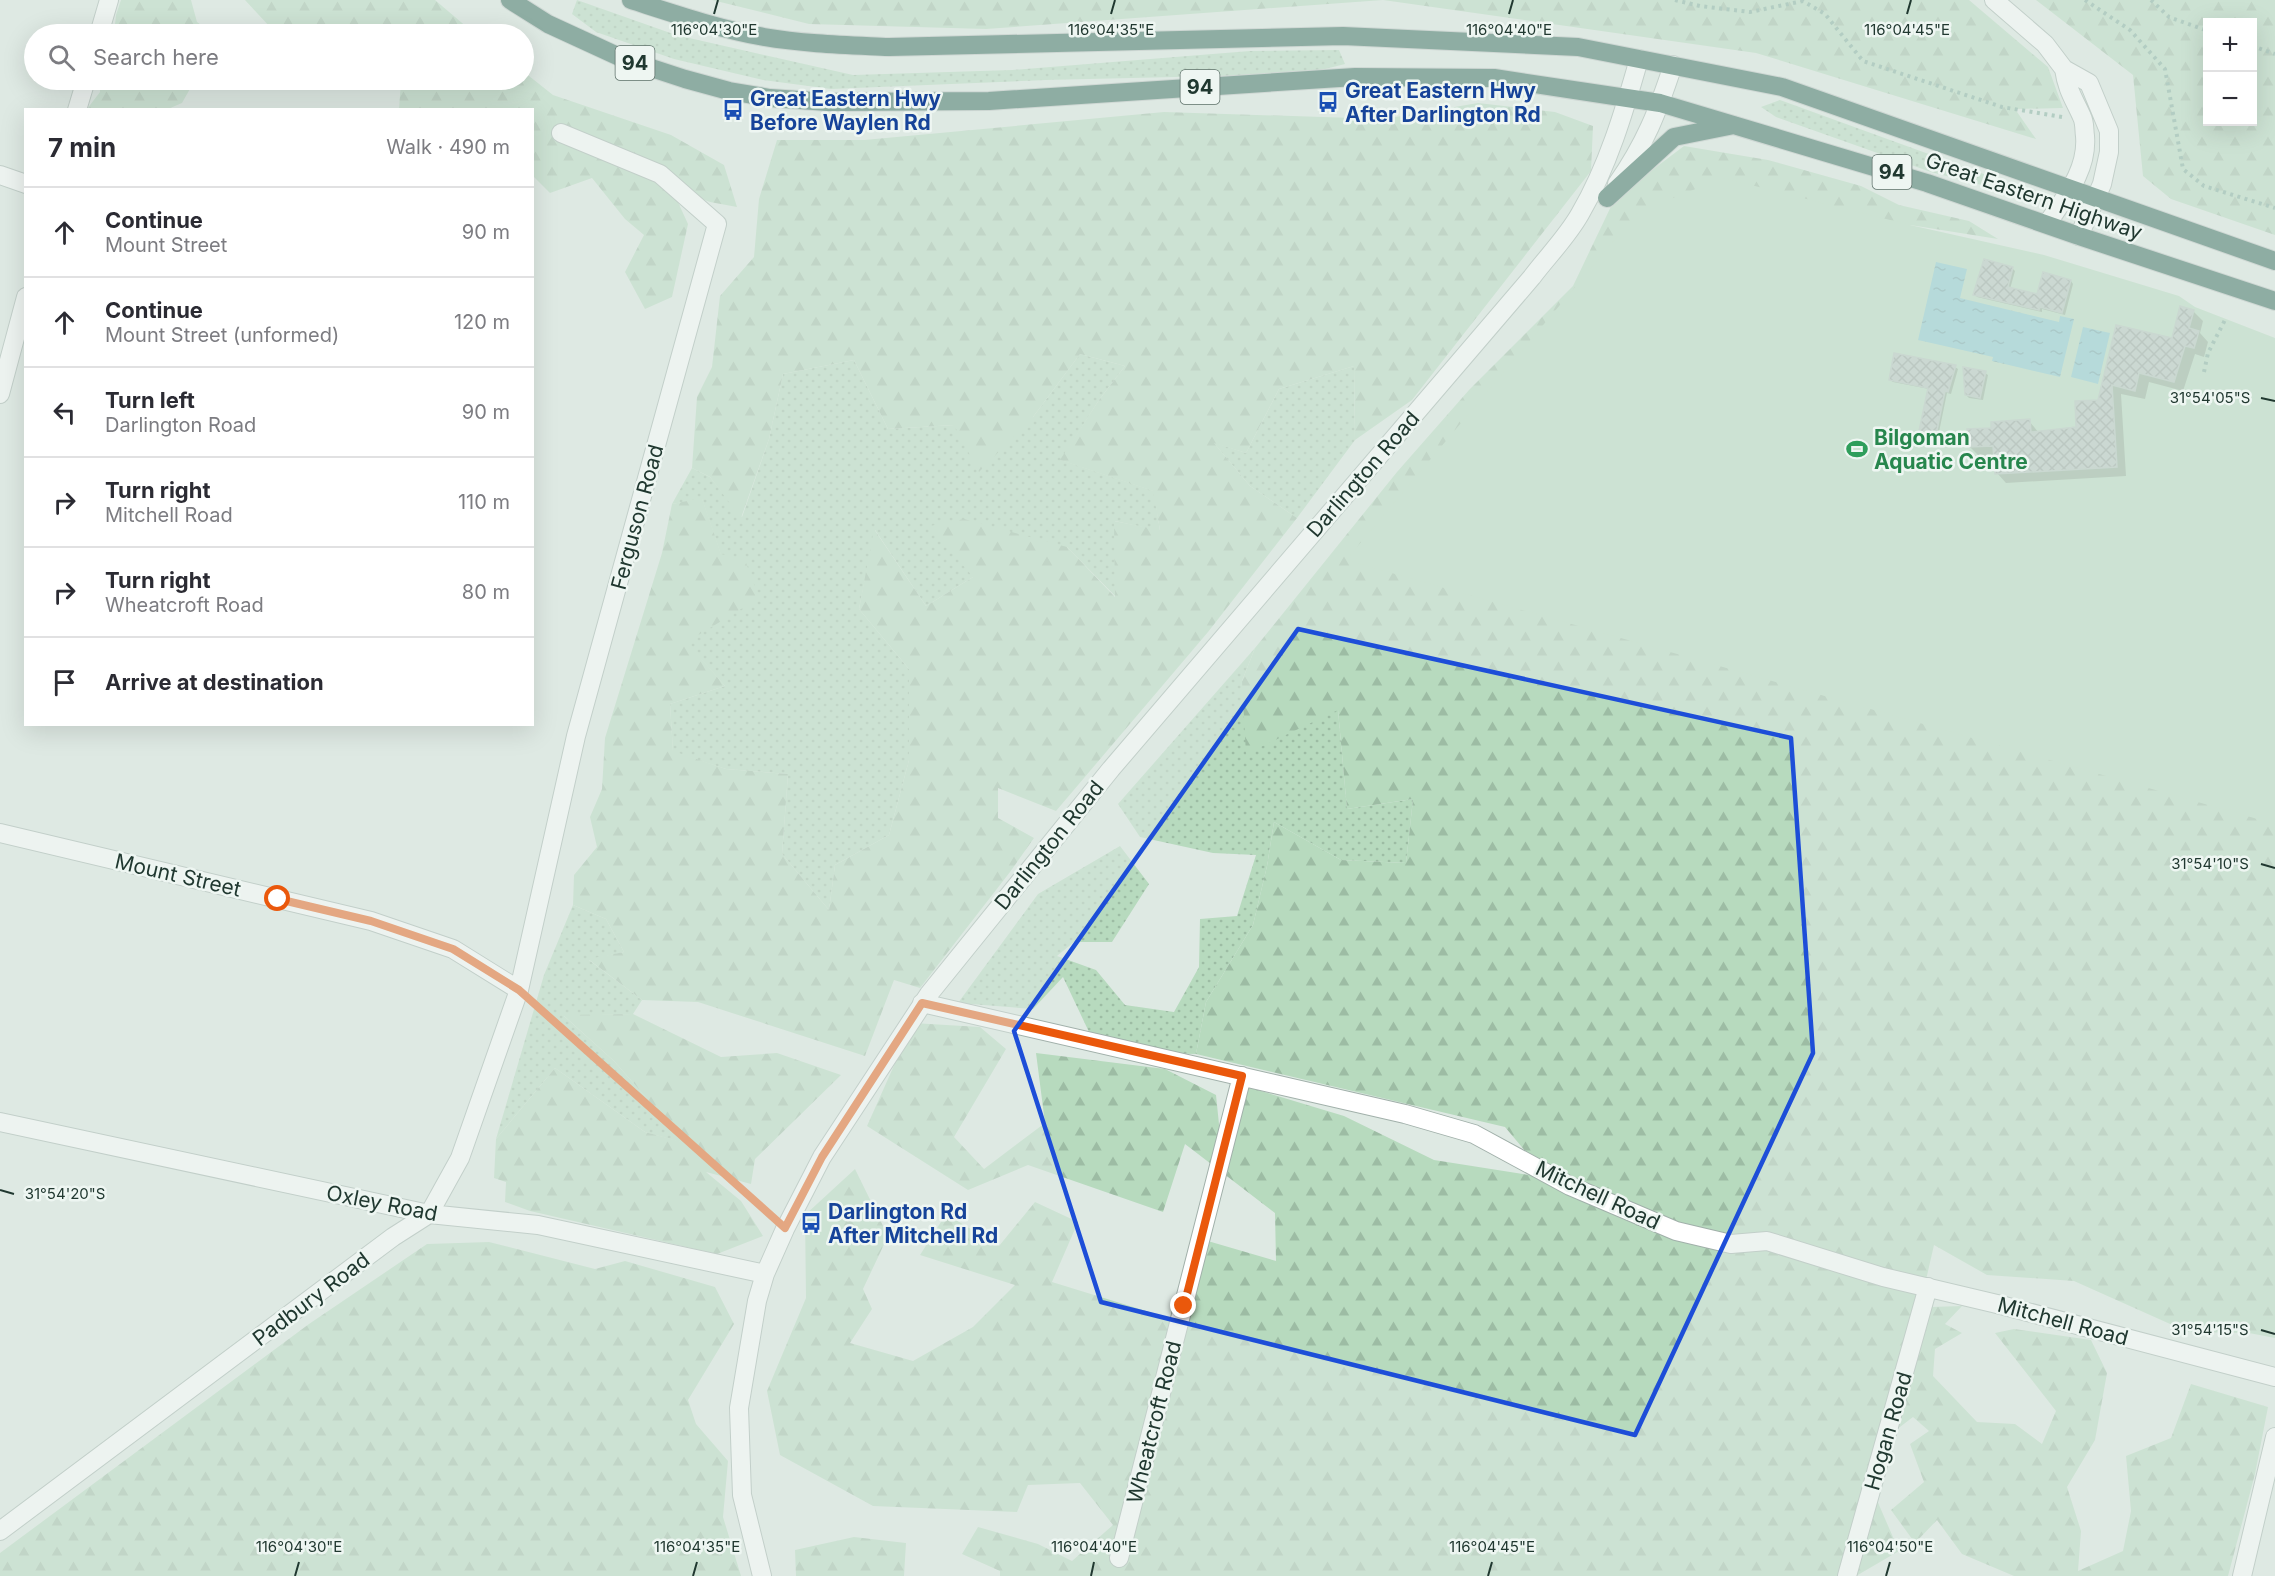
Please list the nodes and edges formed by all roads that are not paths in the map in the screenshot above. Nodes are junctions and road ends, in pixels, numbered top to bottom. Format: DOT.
graph roads {
  1 [pos="109,0"];
  2 [pos="510,0"];
  3 [pos="631,0"];
  4 [pos="1994,0"];
  5 [pos="102,24"];
  6 [pos="1639,59"];
  7 [pos="1672,65"];
  8 [pos="2064,69"];
  9 [pos="83,90"];
  10 [pos="1628,98"];
  11 [pos="1660,103"];
  12 [pos="78,108"];
  13 [pos="1736,124"];
  14 [pos="561,133"];
  15 [pos="0,175"];
  16 [pos="24,183"];
  17 [pos="2072,188"];
  18 [pos="2098,197"];
  19 [pos="1607,198"];
  20 [pos="1579,216"];
  21 [pos="2047,224"];
  22 [pos="2079,236"];
  23 [pos="2275,261"];
  24 [pos="2275,301"];
  25 [pos="24,304"];
  26 [pos="0,394"];
  27 [pos="0,833"];
  28 [pos="519,990"];
  29 [pos="922,1003"];
  30 [pos="1242,1076"];
  31 [pos="0,1122"];
  32 [pos="429,1214"];
  33 [pos="765,1274"];
  34 [pos="1928,1287"];
  35 [pos="2275,1377"];
  36 [pos="2275,1437"];
  37 [pos="0,1531"];
  38 [pos="1119,1558"];
  39 [pos="762,1576"];
  40 [pos="1847,1576"];
  41 [pos="2242,1576"];
  1 -- 5 [label="street"];
  2 -- 10 [label="highway, Great Eastern Highway / 94"];
  3 -- 6 [label="highway, Great Eastern Highway / 94"];
  4 -- 8 [label="street"];
  6 -- 7 [label="highway, Great Eastern Highway / 94"];
  6 -- 10 [label="street, Darlington Road"];
  7 -- 11 [label="street, Darlington Road"];
  7 -- 17 [label="highway, Great Eastern Highway / 94"];
  8 -- 17 [label="street"];
  8 -- 18 [label="street"];
  9 -- 12 [label="street"];
  10 -- 11 [label="highway, Great Eastern Highway / 94"];
  10 -- 20 [label="street, Darlington Road"];
  11 -- 13 [label="highway, Great Eastern Highway / 94"];
  11 -- 19 [label="street, Darlington Road"];
  13 -- 19 [label="highway"];
  13 -- 21 [label="highway, Great Eastern Highway / 94"];
  14 -- 28 [label="street, Ferguson Road"];
  15 -- 16 [label="street"];
  17 -- 18 [label="highway, Great Eastern Highway / 94"];
  17 -- 21 [label="street"];
  18 -- 22 [label="street"];
  18 -- 23 [label="highway, Great Eastern Highway / 94"];
  19 -- 20 [label="street, Darlington Road"];
  20 -- 29 [label="street, Darlington Road"];
  21 -- 22 [label="highway, Great Eastern Highway / 94"];
  22 -- 24 [label="highway, Great Eastern Highway / 94"];
  25 -- 26 [label="street"];
  27 -- 28 [label="street, Mount Street"];
  28 -- 32 [label="street, Padbury Road"];
  29 -- 30 [label="street, Mitchell Road"];
  29 -- 33 [label="street, Darlington Road"];
  30 -- 34 [label="street, Mitchell Road"];
  30 -- 38 [label="street, Wheatcroft Road"];
  31 -- 32 [label="street, Oxley Road"];
  32 -- 33 [label="street, Oxley Road"];
  32 -- 37 [label="street, Padbury Road"];
  33 -- 39 [label="street, Darlington Road"];
  34 -- 35 [label="street, Mitchell Road"];
  34 -- 40 [label="street, Hogan Road"];
  36 -- 41 [label="street"];
}
